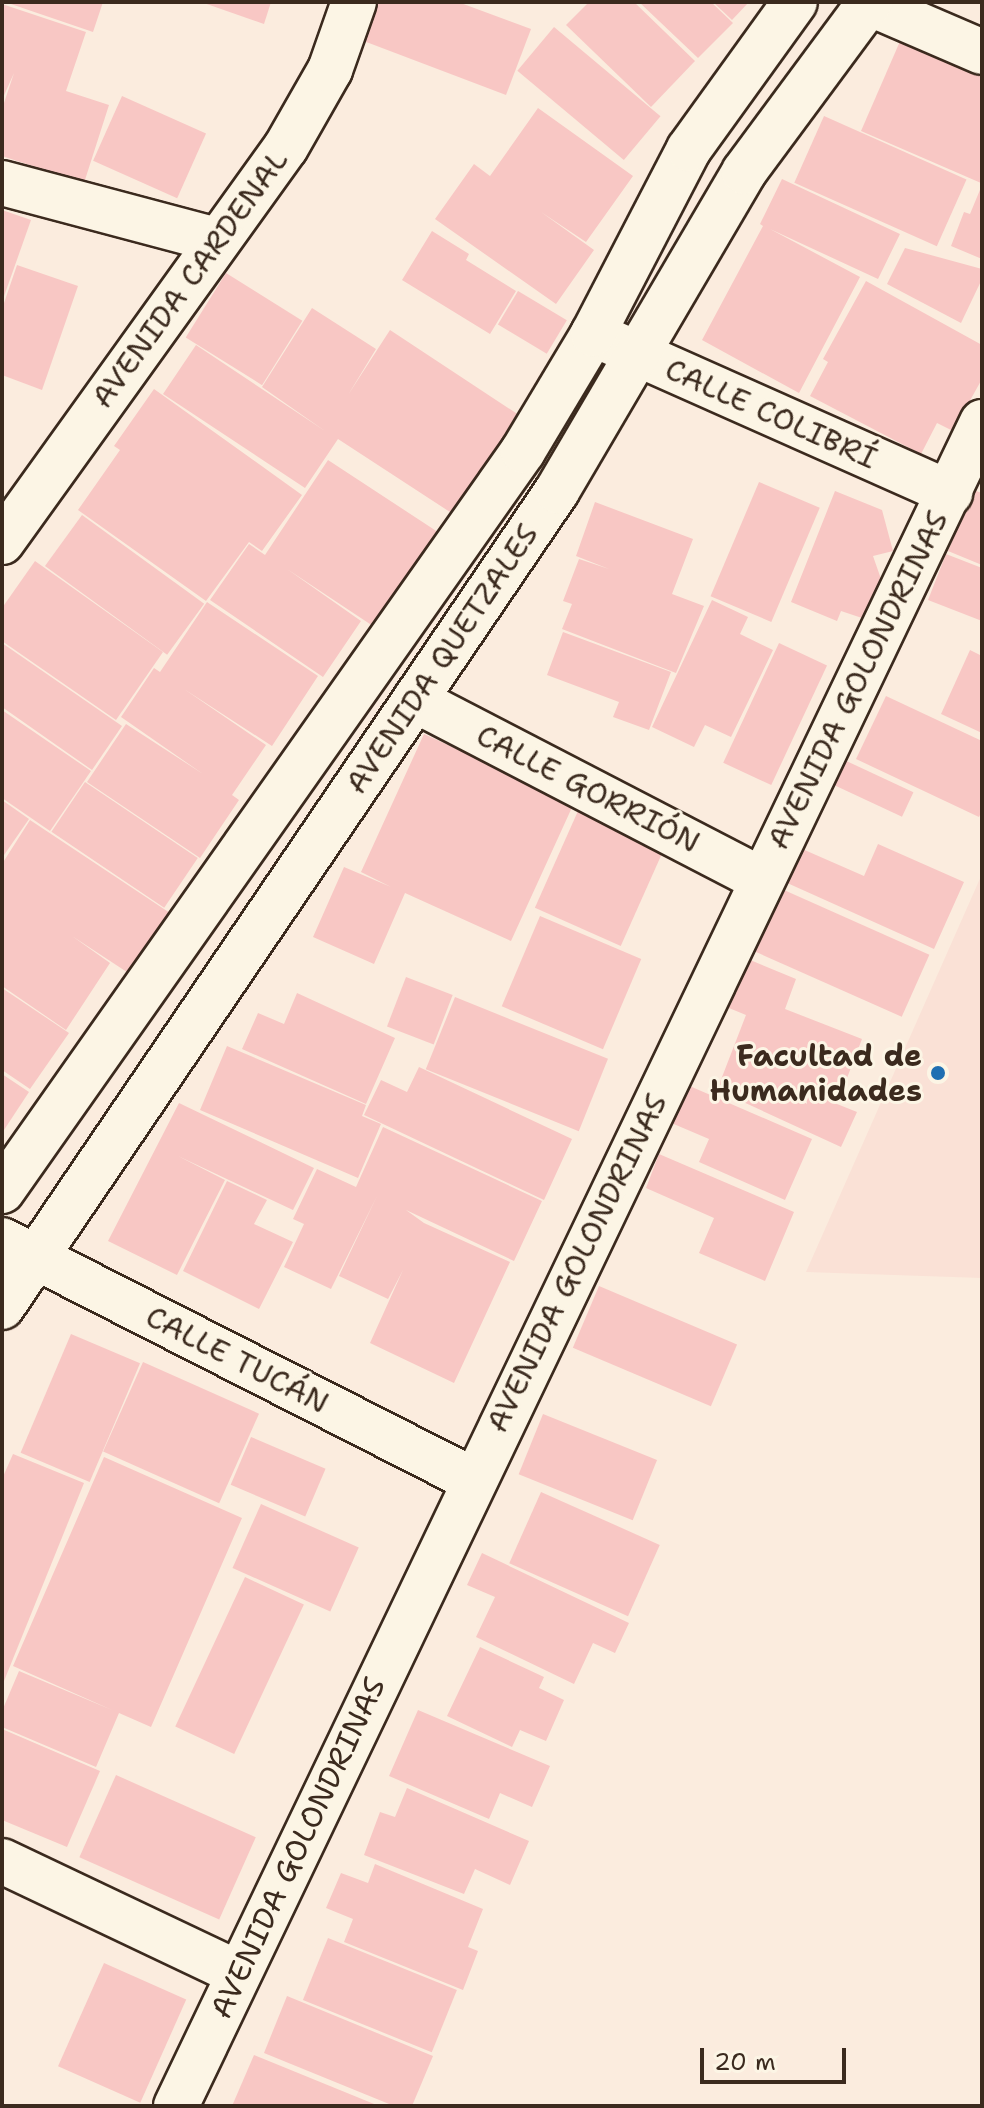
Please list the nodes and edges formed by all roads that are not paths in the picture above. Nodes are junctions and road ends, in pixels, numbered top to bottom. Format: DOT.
graph roads {
  1 [pos="354,2"];
  2 [pos="795,2"];
  3 [pos="868,3"];
  4 [pos="982,52"];
  5 [pos="2,183"];
  6 [pos="216,240"];
  7 [pos="593,334"];
  8 [pos="640,355"];
  9 [pos="982,422"];
  10 [pos="950,493"];
  11 [pos="2,542"];
  12 [pos="415,700"];
  13 [pos="761,879"];
  14 [pos="2,1191"];
  15 [pos="19,1249"];
  16 [pos="2,1307"];
  17 [pos="473,1480"];
  18 [pos="2,1861"];
  19 [pos="238,1973"];
  20 [pos="176,2106"];
  1 -- 6 [label="street, AVENIDA CARDENAL"];
  2 -- 7 [label="street, AVENIDA QUETZALES"];
  3 -- 4 [label="street"];
  3 -- 8 [label="street, AVENIDA QUETZALES"];
  5 -- 6 [label="street"];
  6 -- 11 [label="street, AVENIDA CARDENAL"];
  7 -- 8 [label="street, CALLE COLIBRÍ"];
  7 -- 14 [label="street, AVENIDA QUETZALES"];
  8 -- 10 [label="street, CALLE COLIBRÍ"];
  8 -- 12 [label="street, AVENIDA QUETZALES"];
  9 -- 10 [label="street, AVENIDA GOLONDRINAS"];
  10 -- 13 [label="street, AVENIDA GOLONDRINAS"];
  12 -- 13 [label="street, CALLE GORRIÓN"];
  12 -- 15 [label="street, AVENIDA QUETZALES"];
  13 -- 17 [label="street, AVENIDA GOLONDRINAS"];
  15 -- 16 [label="street, AVENIDA QUETZALES"];
  15 -- 17 [label="street, CALLE TUCÁN"];
  17 -- 19 [label="street, AVENIDA GOLONDRINAS"];
  18 -- 19 [label="street"];
  19 -- 20 [label="street, AVENIDA GOLONDRINAS"];
}
